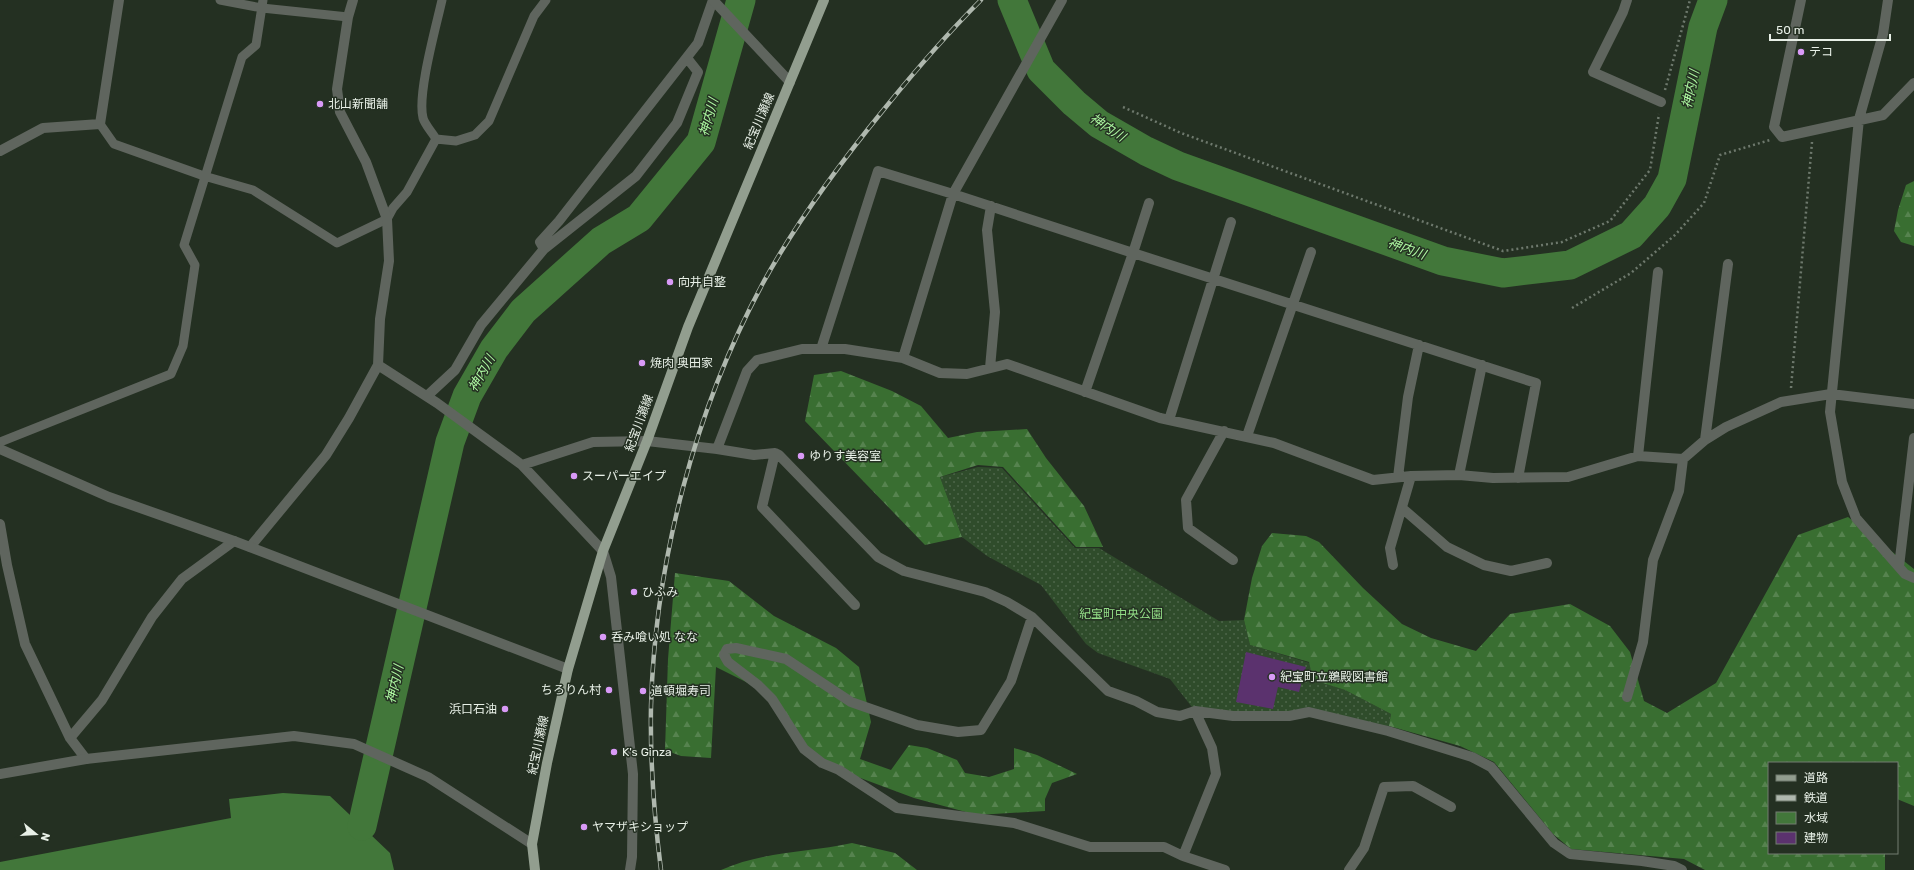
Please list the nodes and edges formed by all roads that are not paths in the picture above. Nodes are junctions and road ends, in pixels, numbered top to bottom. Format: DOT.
graph roads {
  1 [pos="119,0"];
  2 [pos="220,0"];
  3 [pos="353,0"];
  4 [pos="442,0"];
  5 [pos="546,0"];
  6 [pos="713,0"];
  7 [pos="824,0"];
  8 [pos="1062,0"];
  9 [pos="1627,0"];
  10 [pos="1801,0"];
  11 [pos="1888,0"];
  12 [pos="262,4"];
  13 [pos="348,17"];
  14 [pos="686,58"];
  15 [pos="790,82"];
  16 [pos="1914,83"];
  17 [pos="1661,102"];
  18 [pos="1859,120"];
  19 [pos="100,124"];
  20 [pos="436,139"];
  21 [pos="0,151"];
  22 [pos="204,176"];
  23 [pos="953,194"];
  24 [pos="1149,203"];
  25 [pos="991,206"];
  26 [pos="387,219"];
  27 [pos="1230,222"];
  28 [pos="544,249"];
  29 [pos="1311,252"];
  30 [pos="1133,253"];
  31 [pos="1728,264"];
  32 [pos="1658,272"];
  33 [pos="1213,279"];
  34 [pos="1292,305"];
  35 [pos="1419,345"];
  36 [pos="821,349"];
  37 [pos="903,358"];
  38 [pos="378,365"];
  39 [pos="1482,365"];
  40 [pos="990,368"];
  41 [pos="1085,392"];
  42 [pos="1831,394"];
  43 [pos="427,396"];
  44 [pos="1914,404"];
  45 [pos="1170,420"];
  46 [pos="1224,431"];
  47 [pos="1247,436"];
  48 [pos="1914,438"];
  49 [pos="1705,440"];
  50 [pos="647,441"];
  51 [pos="0,442"];
  52 [pos="0,449"];
  53 [pos="717,449"];
  54 [pos="775,453"];
  55 [pos="1638,456"];
  56 [pos="1683,459"];
  57 [pos="522,465"];
  58 [pos="1459,475"];
  59 [pos="1411,476"];
  60 [pos="1398,477"];
  61 [pos="1518,478"];
  62 [pos="1402,508"];
  63 [pos="0,524"];
  64 [pos="234,541"];
  65 [pos="250,547"];
  66 [pos="603,551"];
  67 [pos="1233,560"];
  68 [pos="1547,563"];
  69 [pos="1393,565"];
  70 [pos="1899,567"];
  71 [pos="1914,578"];
  72 [pos="855,605"];
  73 [pos="1032,617"];
  74 [pos="568,669"];
  75 [pos="1627,697"];
  76 [pos="1195,711"];
  77 [pos="70,738"];
  78 [pos="86,759"];
  79 [pos="0,774"];
  80 [pos="1451,807"];
  81 [pos="532,844"];
  82 [pos="1183,856"];
  83 [pos="535,870"];
  84 [pos="630,870"];
  85 [pos="1225,870"];
  86 [pos="1349,870"];
  87 [pos="1682,870"];
  1 -- 19 [label="street"];
  2 -- 12 [label="lane"];
  3 -- 13 [label="street"];
  4 -- 20 [label="lane"];
  5 -- 20 [label="lane"];
  6 -- 14 [label="street"];
  6 -- 15 [label="street"];
  7 -- 15 [label="main road, 紀宝川瀬線"];
  8 -- 23 [label="street"];
  9 -- 17 [label="street"];
  10 -- 18 [label="street"];
  11 -- 18 [label="street"];
  12 -- 13 [label="lane"];
  12 -- 22 [label="lane"];
  13 -- 26 [label="street"];
  14 -- 28 [label="street"];
  14 -- 28 [label="street"];
  15 -- 50 [label="main road, 紀宝川瀬線"];
  16 -- 18 [label="street"];
  18 -- 42 [label="street"];
  19 -- 21 [label="street"];
  19 -- 22 [label="lane"];
  20 -- 26 [label="lane"];
  22 -- 26 [label="lane"];
  22 -- 51 [label="lane"];
  23 -- 25 [label="street"];
  23 -- 36 [label="street"];
  23 -- 37 [label="street"];
  24 -- 30 [label="street"];
  25 -- 30 [label="street"];
  25 -- 40 [label="street"];
  26 -- 38 [label="street"];
  27 -- 33 [label="street"];
  28 -- 43 [label="street"];
  29 -- 34 [label="street"];
  30 -- 33 [label="street"];
  30 -- 41 [label="street"];
  31 -- 49 [label="street"];
  32 -- 55 [label="street"];
  33 -- 34 [label="street"];
  33 -- 45 [label="street"];
  34 -- 35 [label="street"];
  34 -- 47 [label="street"];
  35 -- 39 [label="street"];
  35 -- 60 [label="street"];
  36 -- 37 [label="street"];
  36 -- 53 [label="street"];
  37 -- 40 [label="street"];
  38 -- 43 [label="street"];
  38 -- 65 [label="street"];
  39 -- 58 [label="street"];
  39 -- 61 [label="street"];
  40 -- 41 [label="street"];
  41 -- 45 [label="street"];
  42 -- 44 [label="street"];
  42 -- 49 [label="street"];
  42 -- 70 [label="street"];
  43 -- 57 [label="street"];
  45 -- 46 [label="street"];
  46 -- 47 [label="street"];
  46 -- 67 [label="street"];
  47 -- 60 [label="street"];
  48 -- 70 [label="street"];
  49 -- 56 [label="street"];
  50 -- 53 [label="street"];
  50 -- 57 [label="street"];
  50 -- 66 [label="main road, 紀宝川瀬線"];
  52 -- 64 [label="street"];
  53 -- 54 [label="street"];
  54 -- 72 [label="street"];
  54 -- 73 [label="street"];
  55 -- 56 [label="street"];
  55 -- 61 [label="street"];
  56 -- 75 [label="street"];
  57 -- 66 [label="street"];
  58 -- 59 [label="street"];
  58 -- 61 [label="street"];
  59 -- 60 [label="street"];
  59 -- 62 [label="street"];
  62 -- 68 [label="street"];
  62 -- 69 [label="street"];
  63 -- 77 [label="street"];
  64 -- 65 [label="street"];
  64 -- 77 [label="street"];
  65 -- 74 [label="street"];
  66 -- 74 [label="main road, 紀宝川瀬線"];
  66 -- 84 [label="street"];
  70 -- 71 [label="street"];
  73 -- 76 [label="street"];
  73 -- 82 [label="street"];
  74 -- 81 [label="main road, 紀宝川瀬線"];
  76 -- 82 [label="street"];
  76 -- 87 [label="street"];
  77 -- 78 [label="street"];
  78 -- 79 [label="street"];
  78 -- 81 [label="street"];
  80 -- 86 [label="street"];
  81 -- 83 [label="main road, 紀宝川瀬線"];
  82 -- 85 [label="street"];
}
